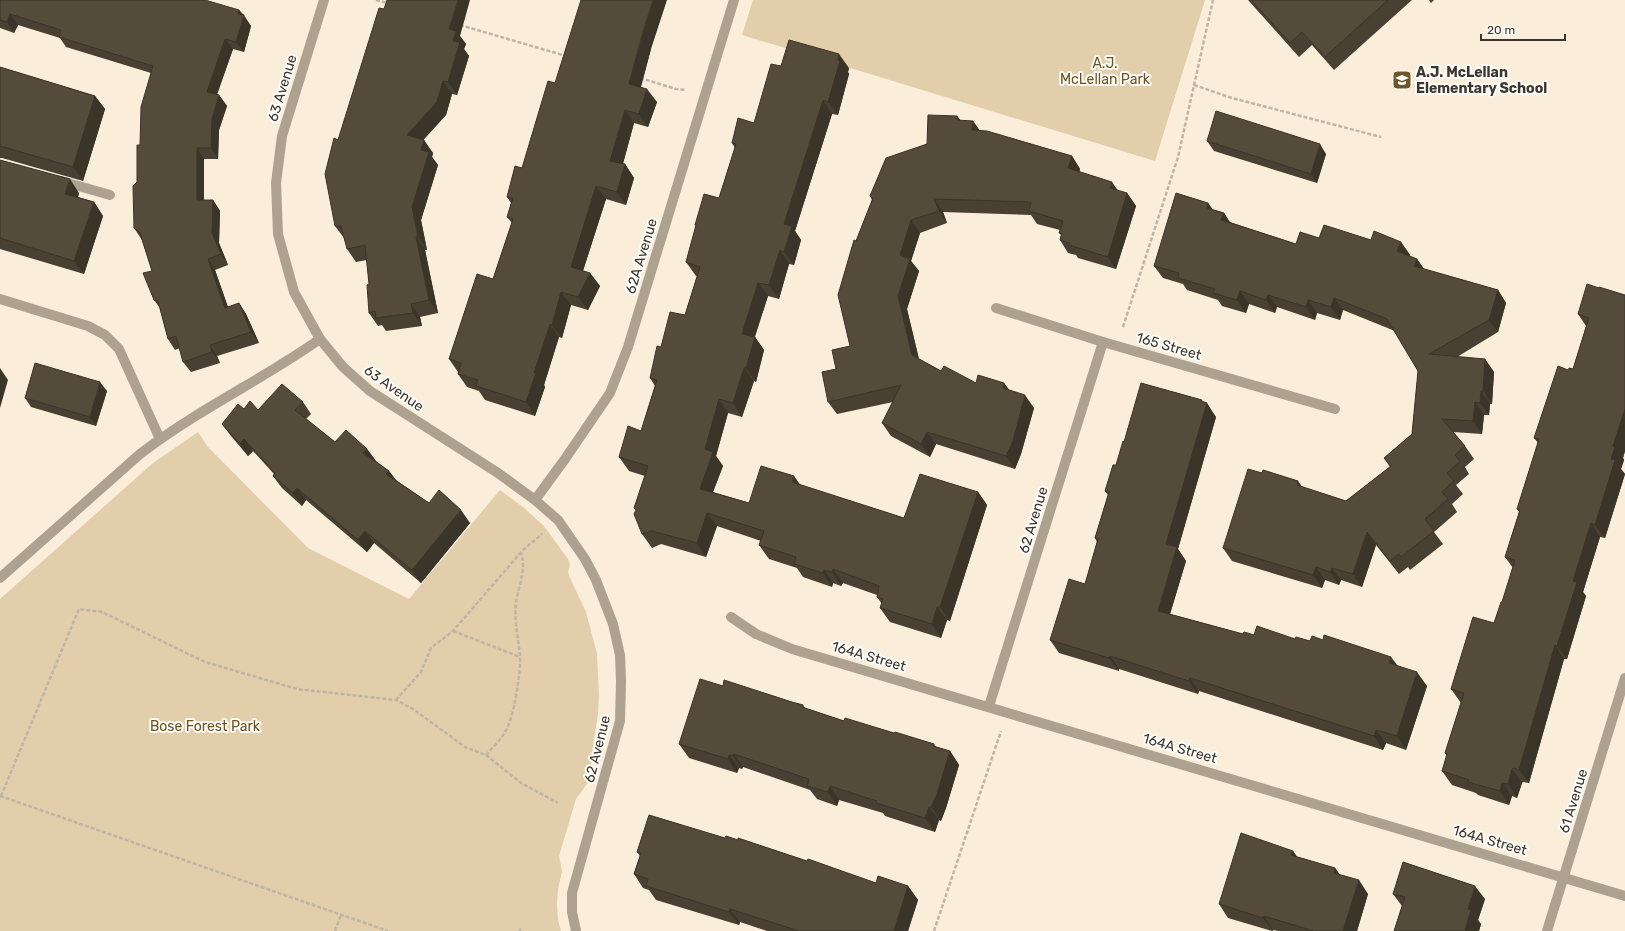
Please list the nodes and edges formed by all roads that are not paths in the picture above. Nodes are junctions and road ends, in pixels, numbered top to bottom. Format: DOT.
graph roads {
  1 [pos="324,0"];
  2 [pos="734,0"];
  3 [pos="51,178"];
  4 [pos="110,195"];
  5 [pos="0,299"];
  6 [pos="996,308"];
  7 [pos="320,339"];
  8 [pos="1103,342"];
  9 [pos="1335,408"];
  10 [pos="160,439"];
  11 [pos="535,500"];
  12 [pos="0,578"];
  13 [pos="731,617"];
  14 [pos="1625,678"];
  15 [pos="989,706"];
  16 [pos="1564,876"];
  17 [pos="1625,896"];
  18 [pos="576,931"];
  19 [pos="1547,931"];
  1 -- 7 [label="street, 63 Avenue"];
  2 -- 11 [label="street, 62A Avenue"];
  3 -- 4 [label="street"];
  5 -- 10 [label="street"];
  6 -- 8 [label="street, 165 Street"];
  7 -- 10 [label="street"];
  7 -- 11 [label="street, 63 Avenue"];
  8 -- 9 [label="street, 165 Street"];
  8 -- 15 [label="street, 62 Avenue"];
  10 -- 12 [label="street"];
  11 -- 18 [label="street, 62 Avenue"];
  13 -- 15 [label="street, 164A Street"];
  14 -- 16 [label="street, 61 Avenue"];
  15 -- 16 [label="street, 164A Street"];
  16 -- 17 [label="street, 164A Street"];
  16 -- 19 [label="street, 61 Avenue"];
}
